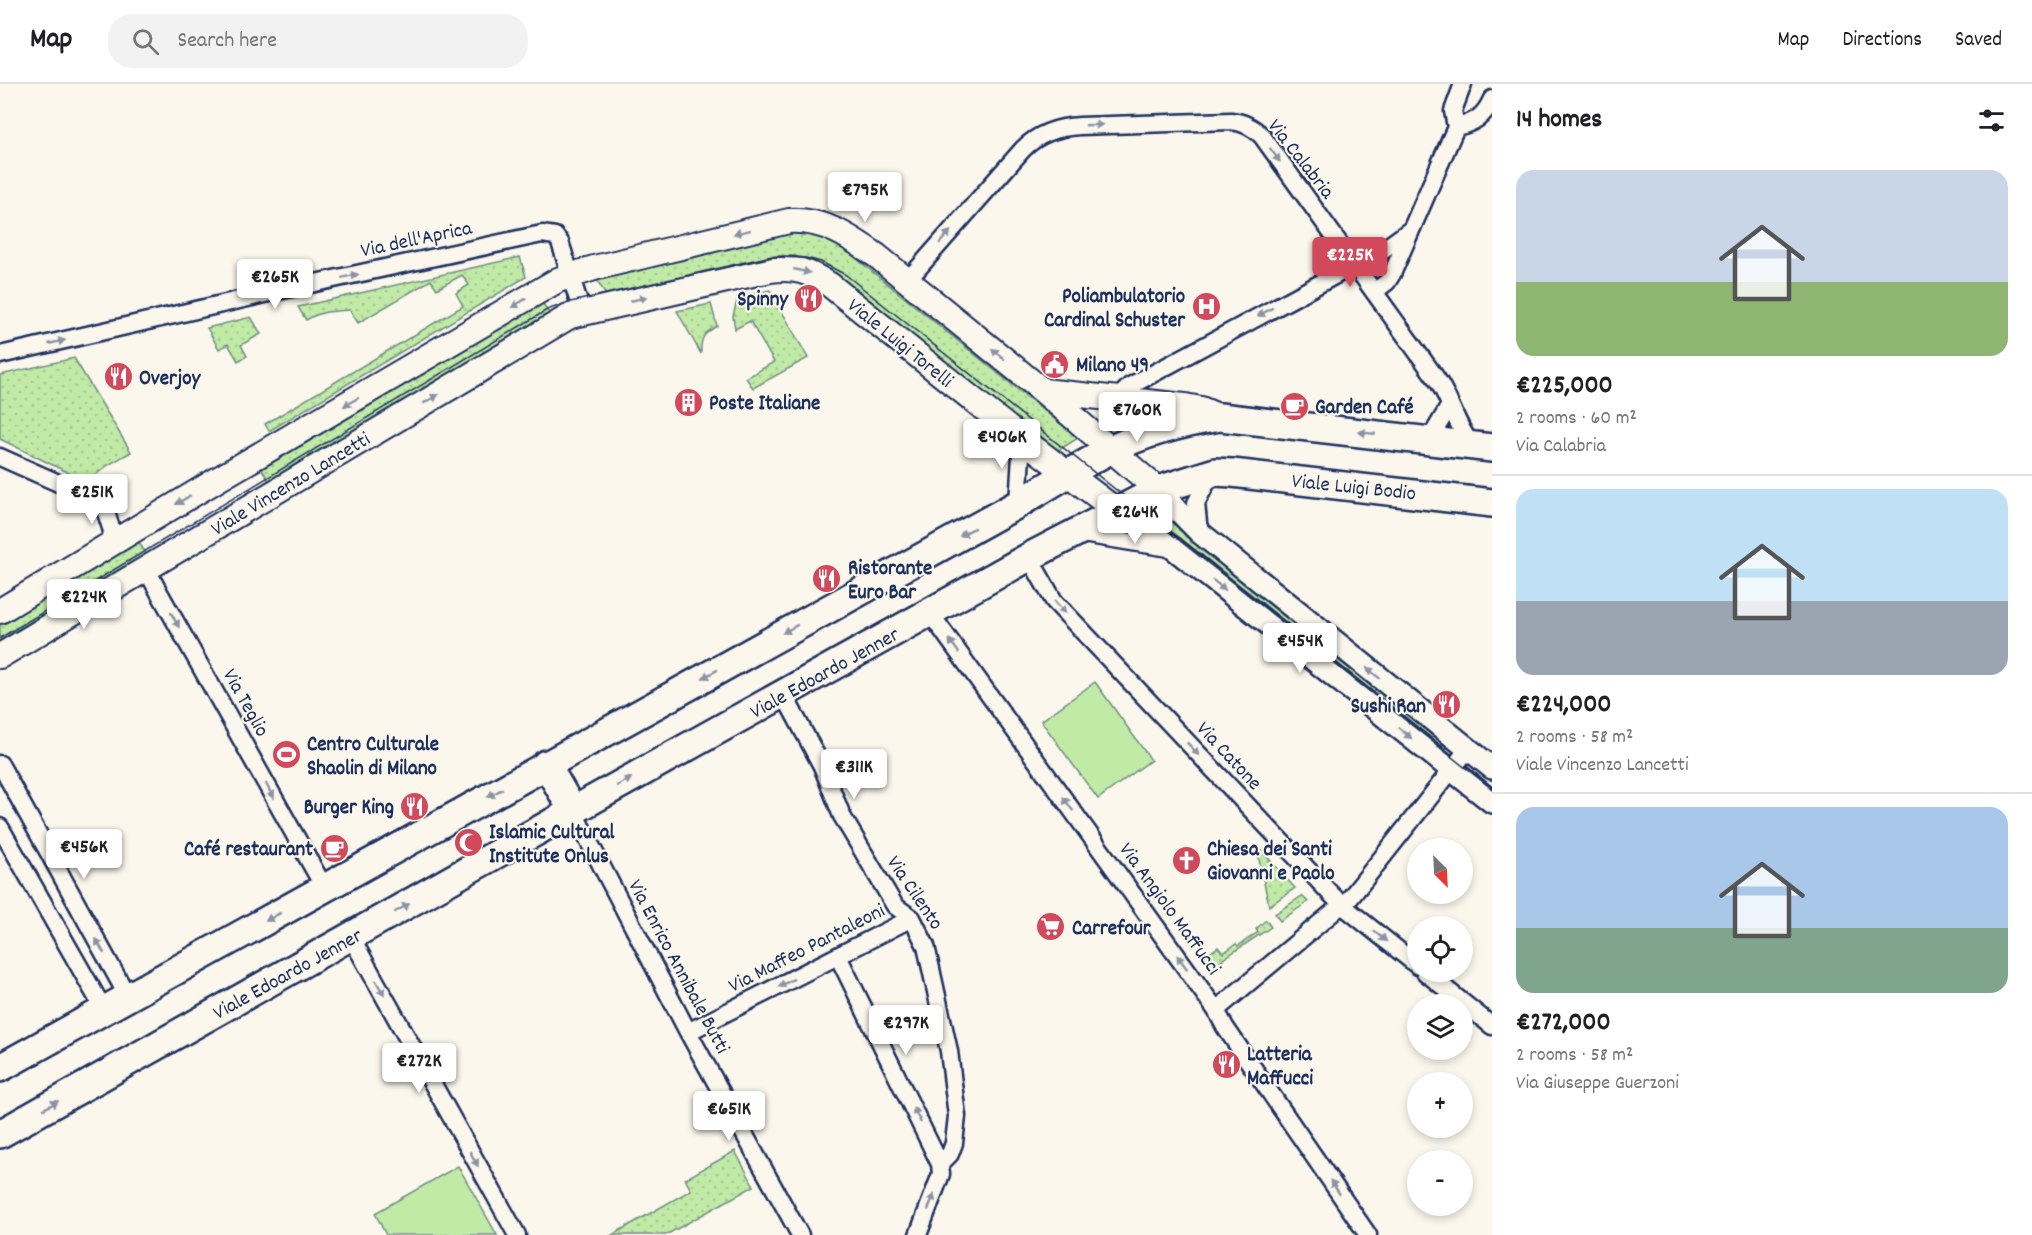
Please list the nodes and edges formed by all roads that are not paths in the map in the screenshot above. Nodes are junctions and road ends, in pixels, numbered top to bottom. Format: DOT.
graph roads {
  1 [pos="1463,84"];
  2 [pos="1492,99"];
  3 [pos="1456,127"];
  4 [pos="1409,231"];
  5 [pos="1354,264"];
  6 [pos="770,270"];
  7 [pos="570,275"];
  8 [pos="907,281"];
  9 [pos="1374,292"];
  10 [pos="582,312"];
  11 [pos="0,355"];
  12 [pos="1043,391"];
  13 [pos="1118,398"];
  14 [pos="1450,405"];
  15 [pos="1220,417"];
  16 [pos="1425,439"];
  17 [pos="1022,440"];
  18 [pos="1482,447"];
  19 [pos="1112,449"];
  20 [pos="0,457"];
  21 [pos="1215,472"];
  22 [pos="1068,475"];
  23 [pos="1158,490"];
  24 [pos="1492,503"];
  25 [pos="1018,504"];
  26 [pos="1117,512"];
  27 [pos="1198,532"];
  28 [pos="1076,533"];
  29 [pos="110,543"];
  30 [pos="1173,548"];
  31 [pos="1029,557"];
  32 [pos="146,570"];
  33 [pos="0,611"];
  34 [pos="930,613"];
  35 [pos="0,656"];
  36 [pos="784,695"];
  37 [pos="1468,749"];
  38 [pos="0,764"];
  39 [pos="546,764"];
  40 [pos="1492,768"];
  41 [pos="1451,770"];
  42 [pos="4,781"];
  43 [pos="1492,802"];
  44 [pos="573,811"];
  45 [pos="0,827"];
  46 [pos="325,889"];
  47 [pos="1342,905"];
  48 [pos="912,918"];
  49 [pos="351,937"];
  50 [pos="838,956"];
  51 [pos="1407,957"];
  52 [pos="1437,982"];
  53 [pos="128,997"];
  54 [pos="104,1010"];
  55 [pos="1216,1010"];
  56 [pos="1492,1026"];
  57 [pos="688,1032"];
  58 [pos="0,1068"];
  59 [pos="0,1134"];
  60 [pos="941,1166"];
  61 [pos="517,1235"];
  62 [pos="800,1235"];
  63 [pos="918,1235"];
  64 [pos="1368,1235"];
  1 -- 3 [label="street"];
  2 -- 3 [label="street"];
  3 -- 4 [label="street"];
  4 -- 5 [label="street"];
  4 -- 9 [label="street"];
  8 -- 5 [label="street, Via Calabria, one-way"];
  5 -- 9 [label="street, Via Calabria"];
  5 -- 13 [label="street, one-way"];
  10 -- 6 [label="main road, Viale Vincenzo Lancetti, one-way"];
  6 -- 17 [label="main road, Viale Luigi Torelli, one-way"];
  8 -- 7 [label="main road, Viale Vincenzo Lancetti, one-way"];
  7 -- 10 [label="street"];
  11 -- 7 [label="street, Via dell'Aprica, one-way"];
  7 -- 29 [label="main road, Viale Vincenzo Lancetti, one-way"];
  12 -- 8 [label="main road, one-way"];
  9 -- 14 [label="street, Via Calabria"];
  32 -- 10 [label="main road, Viale Vincenzo Lancetti, one-way"];
  12 -- 13 [label="main road"];
  12 -- 19 [label="main road"];
  13 -- 15 [label="main road"];
  14 -- 16 [label="street"];
  14 -- 18 [label="street, Via Calabria"];
  16 -- 15 [label="main road, one-way"];
  15 -- 19 [label="main road"];
  16 -- 18 [label="main road"];
  17 -- 22 [label="main road, Viale Luigi Torelli"];
  17 -- 25 [label="street"];
  19 -- 22 [label="main road"];
  19 -- 23 [label="main road"];
  20 -- 29 [label="street"];
  21 -- 23 [label="main road, Viale Edoardo Jenner"];
  21 -- 24 [label="main road, Viale Luigi Bodio"];
  21 -- 27 [label="street"];
  22 -- 25 [label="main road"];
  22 -- 26 [label="main road, Viale Luigi Torelli"];
  23 -- 26 [label="main road, Viale Edoardo Jenner"];
  23 -- 27 [label="street"];
  25 -- 39 [label="main road, one-way"];
  26 -- 28 [label="main road, Viale Edoardo Jenner"];
  26 -- 30 [label="street"];
  37 -- 27 [label="street, one-way"];
  28 -- 30 [label="street"];
  28 -- 31 [label="main road, Viale Edoardo Jenner"];
  29 -- 33 [label="main road, Viale Vincenzo Lancetti"];
  30 -- 41 [label="street, one-way"];
  31 -- 34 [label="main road, Viale Edoardo Jenner"];
  31 -- 47 [label="street, Via Catone, one-way"];
  32 -- 35 [label="main road, Viale Vincenzo Lancetti"];
  32 -- 46 [label="street, Via Teglio, one-way"];
  34 -- 36 [label="main road, Viale Edoardo Jenner"];
  55 -- 34 [label="street, Via Angiolo Maffucci, one-way"];
  44 -- 36 [label="main road, Viale Edoardo Jenner, one-way"];
  36 -- 48 [label="street, Via Cilento"];
  37 -- 40 [label="street"];
  37 -- 41 [label="street"];
  38 -- 42 [label="street"];
  39 -- 44 [label="main road"];
  39 -- 46 [label="main road, one-way"];
  41 -- 43 [label="street"];
  41 -- 47 [label="street"];
  53 -- 42 [label="street, one-way"];
  49 -- 44 [label="main road, Viale Edoardo Jenner, one-way"];
  44 -- 57 [label="street, Via Enrico Annibale Butti"];
  45 -- 54 [label="street"];
  46 -- 53 [label="main road, one-way"];
  47 -- 51 [label="street, Via Catone, one-way"];
  47 -- 55 [label="street"];
  48 -- 50 [label="street, Via Maffeo Pantaleoni"];
  48 -- 60 [label="street, Via Cilento"];
  59 -- 49 [label="main road, Viale Edoardo Jenner, one-way"];
  49 -- 61 [label="street, one-way"];
  50 -- 57 [label="street, Via Maffeo Pantaleoni, one-way"];
  60 -- 50 [label="street, one-way"];
  52 -- 56 [label="street"];
  53 -- 54 [label="main road"];
  54 -- 58 [label="main road"];
  64 -- 55 [label="street, Via Angiolo Maffucci, one-way"];
  57 -- 62 [label="street, Via Enrico Annibale Butti"];
  63 -- 60 [label="street, Via Cilento, one-way"];
}
